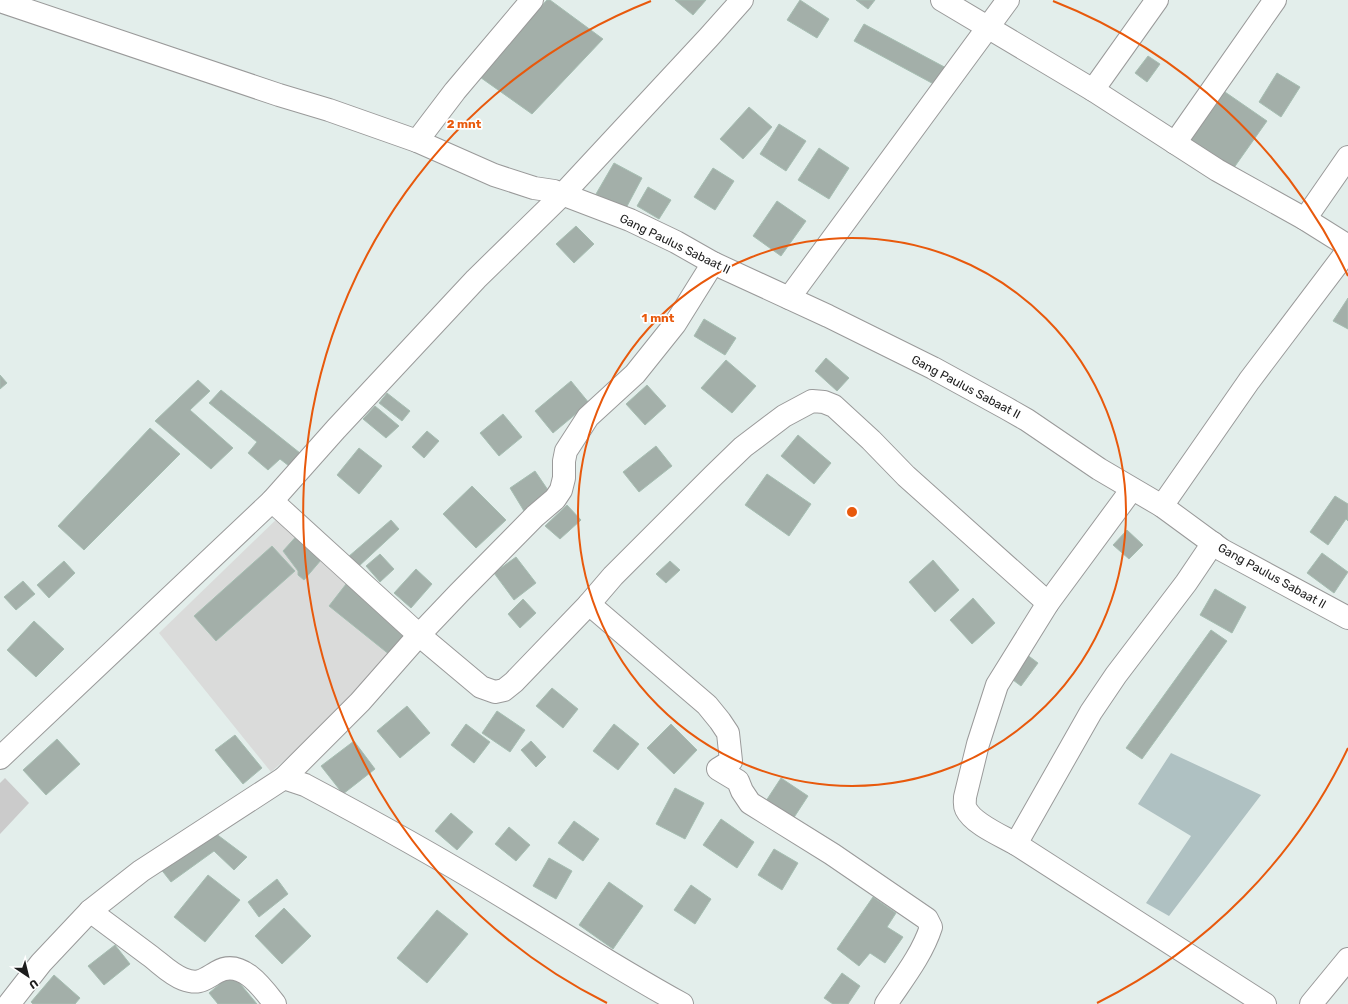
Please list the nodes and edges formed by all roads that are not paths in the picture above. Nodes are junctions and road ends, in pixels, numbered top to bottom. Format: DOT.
graph roads {
  1 [pos="532,0"];
  2 [pos="742,0"];
  3 [pos="942,0"];
  4 [pos="1008,0"];
  5 [pos="1157,0"];
  6 [pos="1275,0"];
  7 [pos="0,1"];
  8 [pos="988,29"];
  9 [pos="1093,90"];
  10 [pos="418,141"];
  11 [pos="1175,143"];
  12 [pos="1348,157"];
  13 [pos="562,194"];
  14 [pos="1305,220"];
  15 [pos="1348,246"];
  16 [pos="1348,250"];
  17 [pos="713,263"];
  18 [pos="789,298"];
  19 [pos="1132,488"];
  20 [pos="272,501"];
  21 [pos="1162,506"];
  22 [pos="1213,543"];
  23 [pos="1048,603"];
  24 [pos="589,604"];
  25 [pos="1348,618"];
  26 [pos="419,635"];
  27 [pos="0,758"];
  28 [pos="284,778"];
  29 [pos="1016,844"];
  30 [pos="90,911"];
  31 [pos="1348,959"];
  32 [pos="9,1004"];
  33 [pos="275,1004"];
  34 [pos="682,1004"];
  35 [pos="886,1004"];
  36 [pos="1265,1004"];
  37 [pos="1311,1004"];
  1 -- 10 [label="street"];
  2 -- 13 [label="street"];
  3 -- 8 [label="street"];
  4 -- 8 [label="street"];
  5 -- 9 [label="street"];
  6 -- 11 [label="street"];
  7 -- 10 [label="street, Gang Paulus Sabaat II"];
  8 -- 9 [label="street"];
  8 -- 18 [label="street"];
  9 -- 11 [label="street"];
  10 -- 13 [label="street, Gang Paulus Sabaat II"];
  11 -- 14 [label="street"];
  12 -- 14 [label="street"];
  13 -- 17 [label="street, Gang Paulus Sabaat II"];
  13 -- 20 [label="street"];
  14 -- 15 [label="street"];
  16 -- 21 [label="street"];
  17 -- 18 [label="street, Gang Paulus Sabaat II"];
  17 -- 26 [label="street"];
  18 -- 19 [label="street, Gang Paulus Sabaat II"];
  19 -- 21 [label="street, Gang Paulus Sabaat II"];
  19 -- 23 [label="street"];
  20 -- 26 [label="street"];
  20 -- 27 [label="street"];
  21 -- 22 [label="street, Gang Paulus Sabaat II"];
  22 -- 25 [label="street, Gang Paulus Sabaat II"];
  22 -- 29 [label="street"];
  23 -- 24 [label="street"];
  23 -- 29 [label="street"];
  24 -- 26 [label="street"];
  24 -- 35 [label="street"];
  26 -- 28 [label="street"];
  28 -- 30 [label="street"];
  28 -- 34 [label="street"];
  29 -- 36 [label="street"];
  30 -- 32 [label="street"];
  30 -- 33 [label="street"];
  31 -- 37 [label="street"];
}
